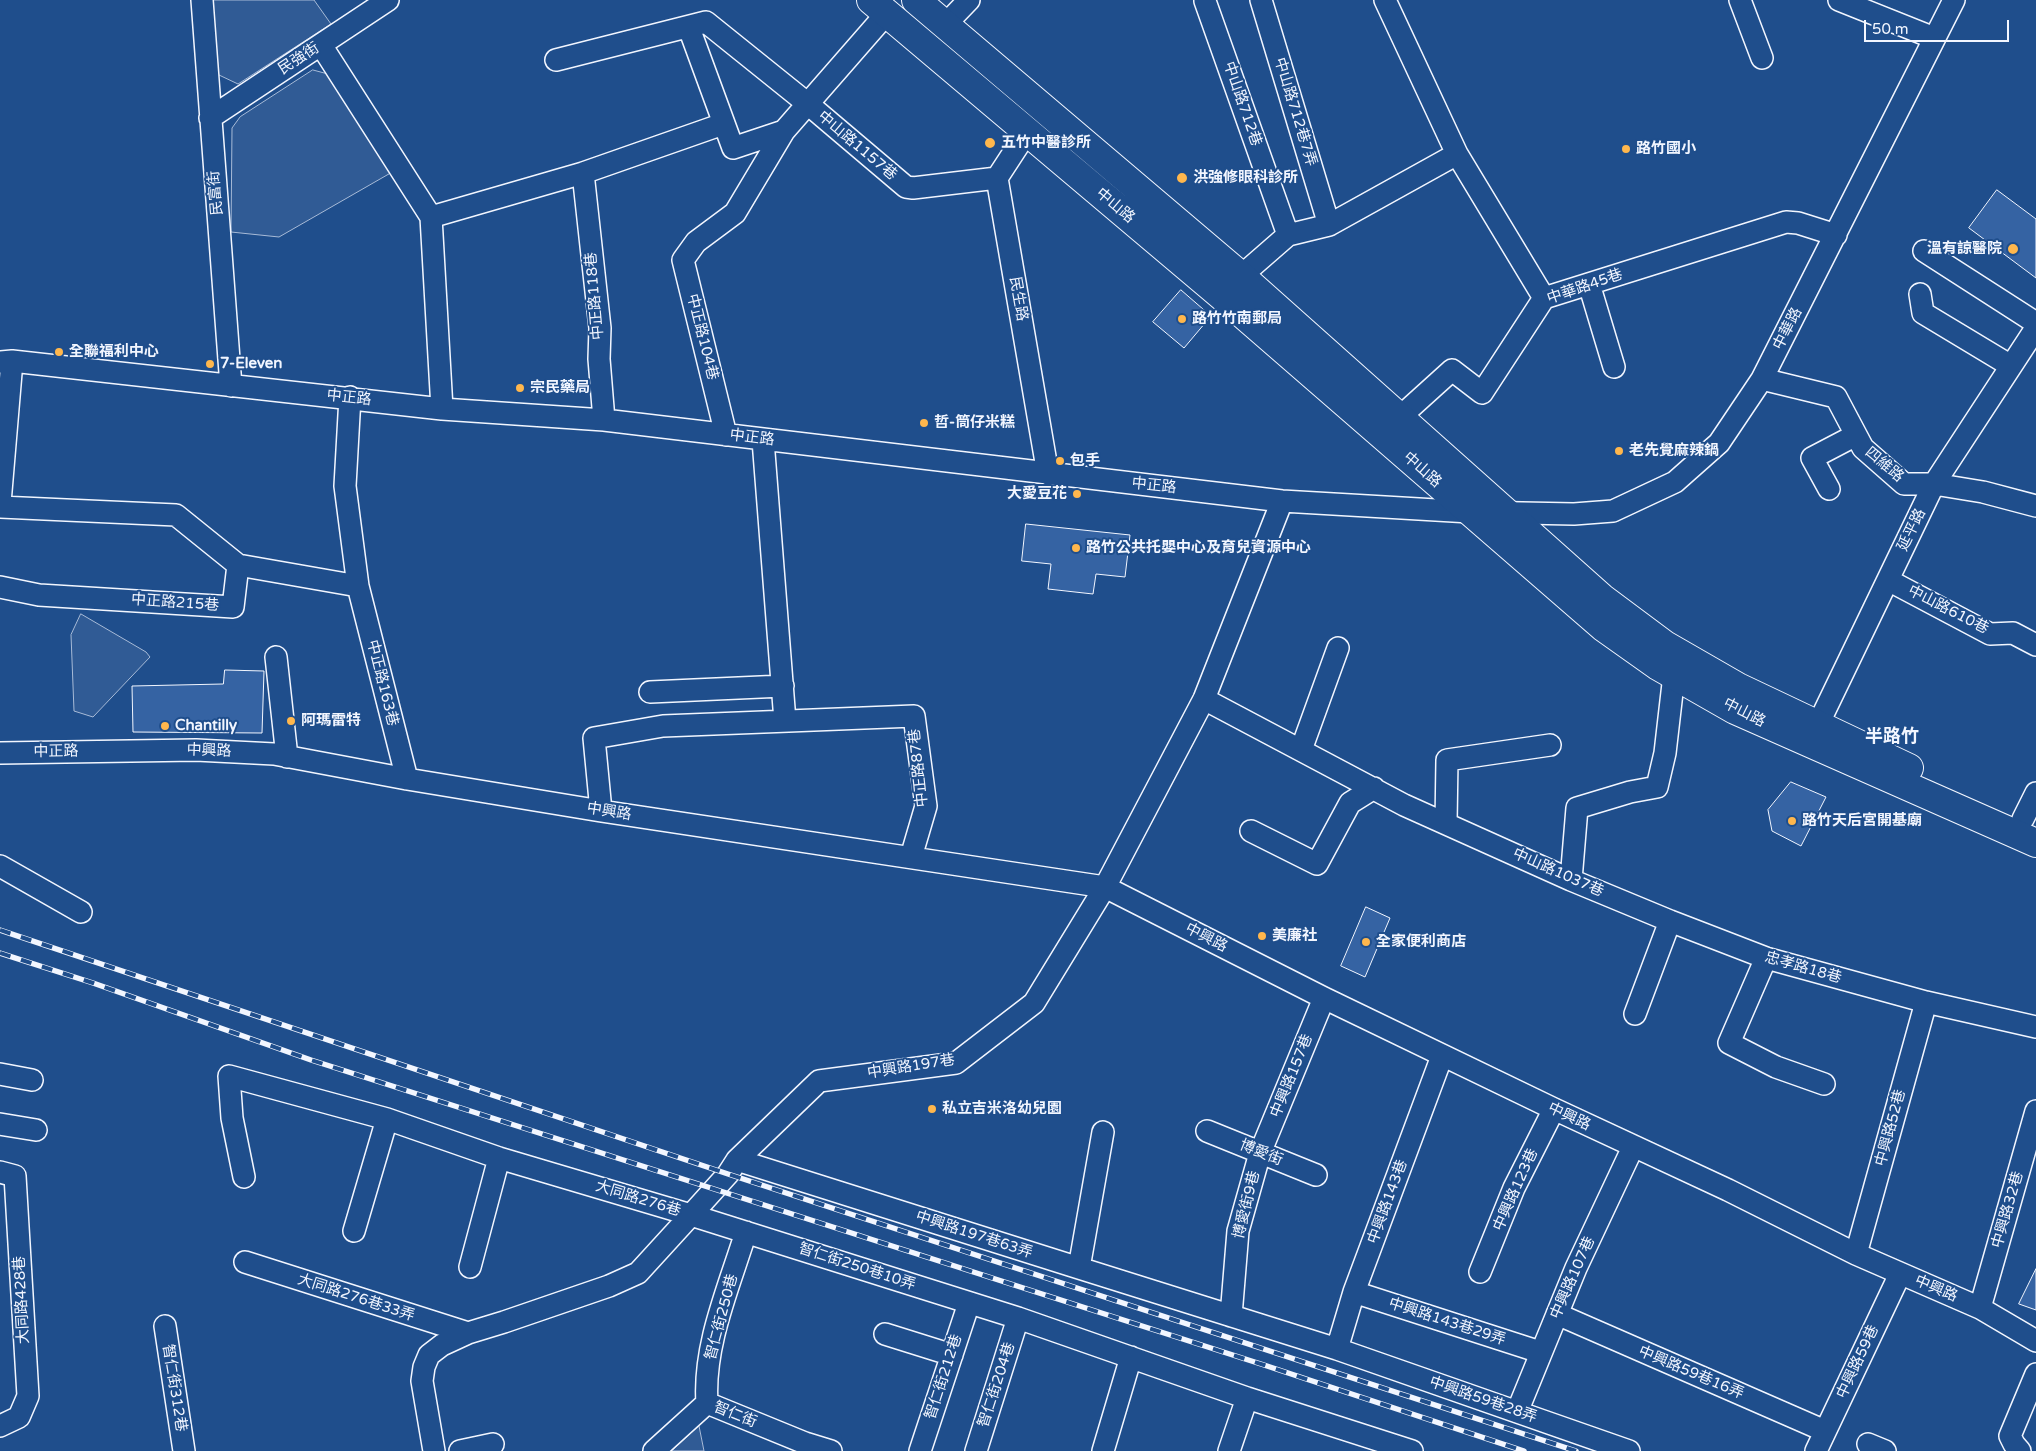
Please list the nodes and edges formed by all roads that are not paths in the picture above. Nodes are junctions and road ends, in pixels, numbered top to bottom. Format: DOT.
graph roads {
  1 [pos="202,0"];
  2 [pos="388,0"];
  3 [pos="916,0"];
  4 [pos="969,0"];
  5 [pos="1205,0"];
  6 [pos="1261,0"];
  7 [pos="1385,0"];
  8 [pos="1740,0"];
  9 [pos="1839,0"];
  10 [pos="1954,0"];
  11 [pos="879,7"];
  12 [pos="945,25"];
  13 [pos="689,28"];
  14 [pos="1934,38"];
  15 [pos="321,45"];
  16 [pos="1762,58"];
  17 [pos="556,60"];
  18 [pos="808,104"];
  19 [pos="210,118"];
  20 [pos="723,124"];
  21 [pos="784,131"];
  22 [pos="1027,132"];
  23 [pos="1458,154"];
  24 [pos="584,173"];
  25 [pos="997,178"];
  26 [pos="431,217"];
  27 [pos="1329,225"];
  28 [pos="1288,235"];
  29 [pos="1836,235"];
  30 [pos="696,242"];
  31 [pos="1924,251"];
  32 [pos="1241,276"];
  33 [pos="1589,284"];
  34 [pos="1920,294"];
  35 [pos="1223,297"];
  36 [pos="1544,298"];
  37 [pos="2036,323"];
  38 [pos="2036,328"];
  39 [pos="6,362"];
  40 [pos="2010,366"];
  41 [pos="1614,367"];
  42 [pos="1762,379"];
  43 [pos="231,386"];
  44 [pos="350,398"];
  45 [pos="442,409"];
  46 [pos="1400,417"];
  47 [pos="604,420"];
  48 [pos="726,435"];
  49 [pos="1856,436"];
  50 [pos="763,440"];
  51 [pos="1048,474"];
  52 [pos="1934,484"];
  53 [pos="1829,489"];
  54 [pos="1282,501"];
  55 [pos="0,502"];
  56 [pos="2036,506"];
  57 [pos="0,507"];
  58 [pos="1470,512"];
  59 [pos="1504,512"];
  60 [pos="238,565"];
  61 [pos="1888,580"];
  62 [pos="358,586"];
  63 [pos="0,587"];
  64 [pos="2036,646"];
  65 [pos="1338,648"];
  66 [pos="276,657"];
  67 [pos="1674,675"];
  68 [pos="782,686"];
  69 [pos="650,692"];
  70 [pos="1204,699"];
  71 [pos="786,721"];
  72 [pos="1813,735"];
  73 [pos="0,738"];
  74 [pos="1550,745"];
  75 [pos="1301,750"];
  76 [pos="113,751"];
  77 [pos="0,753"];
  78 [pos="287,757"];
  79 [pos="407,779"];
  80 [pos="1374,788"];
  81 [pos="2036,793"];
  82 [pos="601,811"];
  83 [pos="2029,822"];
  84 [pos="1446,823"];
  85 [pos="1251,831"];
  86 [pos="2036,843"];
  87 [pos="911,857"];
  88 [pos="0,866"];
  89 [pos="1571,880"];
  90 [pos="1105,887"];
  91 [pos="81,912"];
  92 [pos="1670,921"];
  93 [pos="1766,958"];
  94 [pos="1324,998"];
  95 [pos="1926,1002"];
  96 [pos="1635,1014"];
  97 [pos="2036,1027"];
  98 [pos="1442,1056"];
  99 [pos="0,1074"];
  100 [pos="32,1080"];
  101 [pos="1824,1084"];
  102 [pos="1554,1109"];
  103 [pos="2036,1111"];
  104 [pos="387,1119"];
  105 [pos="0,1124"];
  106 [pos="36,1130"];
  107 [pos="1207,1131"];
  108 [pos="1103,1132"];
  109 [pos="1633,1147"];
  110 [pos="1260,1154"];
  111 [pos="500,1158"];
  112 [pos="737,1160"];
  113 [pos="0,1172"];
  114 [pos="1316,1175"];
  115 [pos="244,1177"];
  116 [pos="691,1215"];
  117 [pos="354,1232"];
  118 [pos="746,1232"];
  119 [pos="1856,1254"];
  120 [pos="245,1262"];
  121 [pos="470,1267"];
  122 [pos="1079,1268"];
  123 [pos="1480,1272"];
  124 [pos="1900,1274"];
  125 [pos="1354,1292"];
  126 [pos="969,1303"];
  127 [pos="1980,1308"];
  128 [pos="1557,1314"];
  129 [pos="1230,1316"];
  130 [pos="1018,1318"];
  131 [pos="165,1326"];
  132 [pos="468,1333"];
  133 [pos="886,1334"];
  134 [pos="2036,1340"];
  135 [pos="1336,1349"];
  136 [pos="1540,1352"];
  137 [pos="952,1355"];
  138 [pos="1132,1357"];
  139 [pos="2036,1374"];
  140 [pos="1247,1398"];
  141 [pos="707,1403"];
  142 [pos="1517,1412"];
  143 [pos="0,1426"];
  144 [pos="1825,1431"];
  145 [pos="493,1444"];
  146 [pos="1364,1444"];
  147 [pos="804,1447"];
  148 [pos="184,1451"];
  149 [pos="434,1451"];
  150 [pos="460,1451"];
  151 [pos="654,1451"];
  152 [pos="831,1451"];
  153 [pos="920,1451"];
  154 [pos="976,1451"];
  155 [pos="1103,1451"];
  156 [pos="1229,1451"];
  157 [pos="1412,1451"];
  158 [pos="1629,1451"];
  159 [pos="1816,1451"];
  160 [pos="2020,1451"];
  1 -- 19 [label="street, 民富街"];
  2 -- 15 [label="street, 民強街"];
  3 -- 12 [label="main road, 中山路"];
  4 -- 12 [label="street"];
  5 -- 28 [label="street, 中山路712巷"];
  6 -- 27 [label="street, 中山路712巷7弄"];
  7 -- 23 [label="street"];
  8 -- 16 [label="street"];
  9 -- 14 [label="street"];
  10 -- 14 [label="street, 中華路"];
  11 -- 18 [label="street, 中山路1157巷"];
  11 -- 22 [label="main road, 中山路"];
  12 -- 32 [label="main road, 中山路"];
  13 -- 17 [label="street, 中山路1157巷"];
  13 -- 18 [label="street, 中山路1157巷"];
  13 -- 20 [label="street, 中山路1157巷"];
  14 -- 29 [label="street, 中華路"];
  15 -- 19 [label="street, 民強街"];
  15 -- 26 [label="street"];
  18 -- 21 [label="street, 中山路1157巷"];
  18 -- 25 [label="street, 中山路1157巷"];
  19 -- 43 [label="street, 民富街"];
  20 -- 21 [label="street, 中山路1157巷"];
  20 -- 24 [label="street"];
  21 -- 30 [label="street, 中山路1157巷"];
  22 -- 25 [label="street"];
  22 -- 35 [label="main road, 中山路"];
  23 -- 27 [label="street"];
  23 -- 36 [label="street"];
  24 -- 26 [label="street"];
  24 -- 47 [label="street, 中正路118巷"];
  25 -- 51 [label="street, 民生路"];
  26 -- 45 [label="street"];
  27 -- 28 [label="street"];
  28 -- 32 [label="street"];
  29 -- 33 [label="street, 中華路45巷"];
  29 -- 42 [label="street, 中華路"];
  30 -- 48 [label="street, 中正路104巷"];
  31 -- 37 [label="street"];
  32 -- 35 [label="street"];
  32 -- 46 [label="main road, 中山路"];
  33 -- 36 [label="street, 中華路45巷"];
  33 -- 41 [label="street"];
  34 -- 40 [label="street"];
  35 -- 58 [label="main road, 中山路"];
  36 -- 46 [label="street, 中華路45巷"];
  38 -- 40 [label="street, 延平路"];
  39 -- 43 [label="street, 中正路"];
  39 -- 55 [label="street"];
  40 -- 52 [label="street, 延平路"];
  42 -- 49 [label="street, 四維路"];
  42 -- 59 [label="street, 中華路"];
  43 -- 44 [label="street, 中正路"];
  44 -- 45 [label="street, 中正路"];
  44 -- 62 [label="street, 中正路163巷"];
  45 -- 47 [label="street, 中正路"];
  46 -- 59 [label="main road, 中山路"];
  47 -- 48 [label="street, 中正路"];
  48 -- 50 [label="street, 中正路"];
  49 -- 52 [label="street, 四維路"];
  49 -- 53 [label="street"];
  50 -- 51 [label="street, 中正路"];
  50 -- 68 [label="street"];
  51 -- 54 [label="street, 中正路"];
  52 -- 56 [label="street, 四維路"];
  52 -- 61 [label="street, 延平路"];
  54 -- 58 [label="street, 中正路"];
  54 -- 70 [label="street"];
  57 -- 60 [label="street"];
  58 -- 59 [label="street, 中正路"];
  58 -- 67 [label="main road, 中山路"];
  59 -- 72 [label="main road, 中山路"];
  60 -- 62 [label="street"];
  60 -- 63 [label="street, 中正路215巷"];
  61 -- 64 [label="street, 中山路610巷"];
  61 -- 72 [label="street, 延平路"];
  62 -- 79 [label="street, 中正路163巷"];
  65 -- 75 [label="street"];
  66 -- 78 [label="street"];
  67 -- 72 [label="main road, 中山路"];
  67 -- 89 [label="street"];
  68 -- 69 [label="street"];
  68 -- 71 [label="street"];
  70 -- 75 [label="street, 中山路1037巷"];
  70 -- 90 [label="street"];
  71 -- 82 [label="street, 中正路87巷"];
  71 -- 87 [label="street, 中正路87巷"];
  72 -- 83 [label="main road, 中山路"];
  72 -- 86 [label="main road, 中山路"];
  73 -- 77 [label="street"];
  74 -- 84 [label="street"];
  75 -- 80 [label="street, 中山路1037巷"];
  76 -- 77 [label="street, 中正路"];
  76 -- 78 [label="street, 中興路"];
  78 -- 79 [label="street, 中興路"];
  79 -- 82 [label="street, 中興路"];
  80 -- 84 [label="street, 中山路1037巷"];
  80 -- 85 [label="street"];
  81 -- 83 [label="street"];
  82 -- 87 [label="street, 中興路"];
  84 -- 89 [label="street, 中山路1037巷"];
  87 -- 90 [label="street, 中興路"];
  88 -- 91 [label="street"];
  89 -- 92 [label="street, 中山路1037巷"];
  90 -- 94 [label="street, 中興路"];
  90 -- 112 [label="street, 中興路197巷"];
  92 -- 93 [label="street, 忠孝路18巷"];
  92 -- 96 [label="street"];
  93 -- 95 [label="street, 忠孝路18巷"];
  93 -- 101 [label="street"];
  94 -- 98 [label="street, 中興路"];
  94 -- 110 [label="street, 中興路157巷"];
  95 -- 97 [label="street, 忠孝路18巷"];
  95 -- 119 [label="street, 中興路52巷"];
  98 -- 102 [label="street, 中興路"];
  98 -- 125 [label="street, 中興路143巷"];
  99 -- 100 [label="street"];
  102 -- 109 [label="street, 中興路"];
  102 -- 123 [label="street, 中興路123巷"];
  103 -- 127 [label="street, 中興路32巷"];
  104 -- 111 [label="street, 大同路276巷"];
  104 -- 115 [label="street, 大同路276巷"];
  104 -- 117 [label="street"];
  105 -- 106 [label="street"];
  107 -- 110 [label="street, 博愛街"];
  108 -- 122 [label="street"];
  109 -- 119 [label="street, 中興路"];
  109 -- 128 [label="street, 中興路107巷"];
  110 -- 114 [label="street, 博愛街"];
  110 -- 129 [label="street, 博愛街9巷"];
  111 -- 116 [label="street, 大同路276巷"];
  111 -- 121 [label="street"];
  112 -- 116 [label="street, 中興路197巷"];
  112 -- 122 [label="street, 中興路197巷63弄"];
  113 -- 143 [label="street, 大同路428巷"];
  116 -- 118 [label="street, 智仁街250巷10弄"];
  116 -- 132 [label="street, 大同路276巷"];
  118 -- 126 [label="street, 智仁街250巷10弄"];
  118 -- 141 [label="street, 智仁街250巷"];
  119 -- 124 [label="street, 中興路"];
  120 -- 132 [label="street, 大同路276巷33弄"];
  122 -- 129 [label="street"];
  124 -- 127 [label="street, 中興路"];
  124 -- 144 [label="street, 中興路59巷"];
  125 -- 135 [label="street, 中興路143巷"];
  125 -- 136 [label="street, 中興路143巷29弄"];
  126 -- 130 [label="street, 智仁街250巷10弄"];
  126 -- 137 [label="street, 智仁街212巷"];
  127 -- 134 [label="street, 中興路"];
  128 -- 136 [label="street, 中興路107巷"];
  128 -- 144 [label="street, 中興路59巷16弄"];
  129 -- 135 [label="street"];
  130 -- 138 [label="street, 智仁街250巷10弄"];
  130 -- 154 [label="street, 智仁街204巷"];
  131 -- 148 [label="street, 智仁街312巷"];
  132 -- 149 [label="street, 大同路276巷"];
  133 -- 137 [label="street"];
  135 -- 142 [label="street, 中興路59巷28弄"];
  136 -- 142 [label="street, 中興路107巷"];
  137 -- 153 [label="street, 智仁街212巷"];
  138 -- 140 [label="street, 智仁街250巷10弄"];
  138 -- 155 [label="street"];
  139 -- 160 [label="street"];
  140 -- 146 [label="street, 智仁街250巷10弄"];
  140 -- 156 [label="street"];
  141 -- 147 [label="street, 智仁街"];
  141 -- 151 [label="street, 智仁街"];
  142 -- 158 [label="street, 中興路59巷28弄"];
  144 -- 159 [label="street, 中興路59巷"];
  145 -- 150 [label="street"];
  146 -- 157 [label="street, 智仁街250巷10弄"];
  147 -- 152 [label="street, 智仁街"];
}
